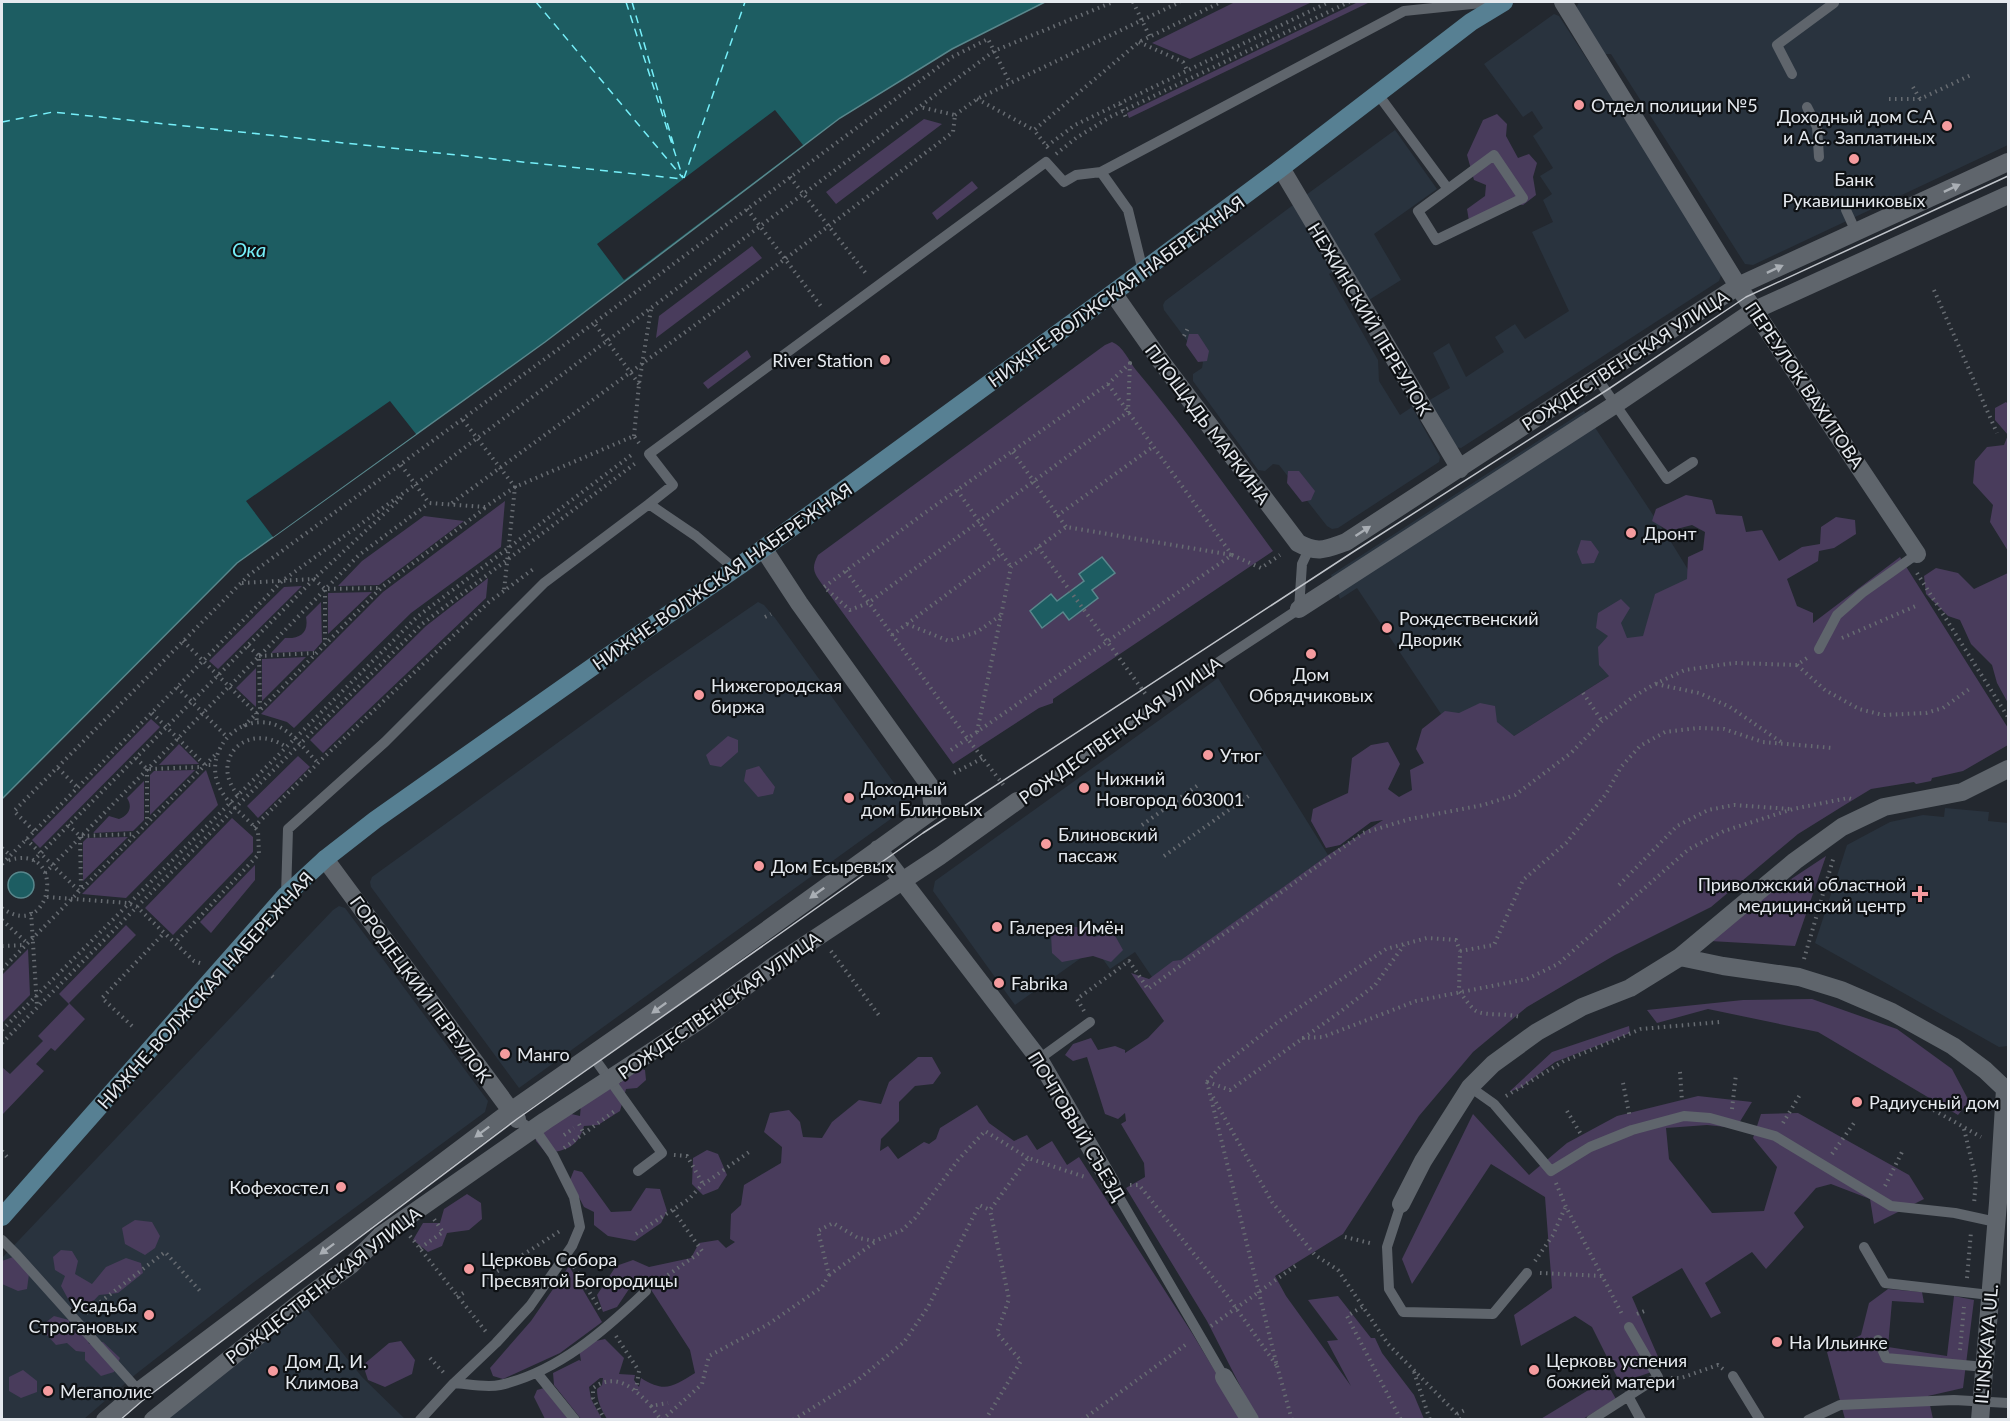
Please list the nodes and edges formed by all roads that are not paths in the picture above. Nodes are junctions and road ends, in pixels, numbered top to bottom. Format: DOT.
graph roads {
  1 [pos="1491,2"];
  2 [pos="1504,2"];
  3 [pos="1563,2"];
  4 [pos="1833,2"];
  5 [pos="1792,74"];
  6 [pos="1377,93"];
  7 [pos="1807,107"];
  8 [pos="1820,157"];
  9 [pos="2008,162"];
  10 [pos="1281,168"];
  11 [pos="1101,172"];
  12 [pos="1448,189"];
  13 [pos="2008,195"];
  14 [pos="1846,210"];
  15 [pos="1856,232"];
  16 [pos="1143,271"];
  17 [pos="1738,285"];
  18 [pos="1113,294"];
  19 [pos="1755,310"];
  20 [pos="1597,378"];
  21 [pos="1616,404"];
  22 [pos="1693,462"];
  23 [pos="1460,469"];
  24 [pos="649,504"];
  25 [pos="764,548"];
  26 [pos="1309,549"];
  27 [pos="1912,556"];
  28 [pos="735,569"];
  29 [pos="1299,609"];
  30 [pos="1819,649"];
  31 [pos="2008,769"];
  32 [pos="1017,801"];
  33 [pos="878,849"];
  34 [pos="325,859"];
  35 [pos="902,880"];
  36 [pos="286,895"];
  37 [pos="1680,957"];
  38 [pos="1090,1022"];
  39 [pos="592,1055"];
  40 [pos="1039,1059"];
  41 [pos="610,1080"];
  42 [pos="1470,1087"];
  43 [pos="2007,1089"];
  44 [pos="514,1115"];
  45 [pos="532,1130"];
  46 [pos="638,1171"];
  47 [pos="1112,1185"];
  48 [pos="1401,1204"];
  49 [pos="2,1217"];
  50 [pos="1996,1222"];
  51 [pos="2,1240"];
  52 [pos="1864,1247"];
  53 [pos="1527,1273"];
  54 [pos="646,1291"];
  55 [pos="1990,1295"];
  56 [pos="1629,1327"];
  57 [pos="1878,1340"];
  58 [pos="1985,1367"];
  59 [pos="537,1373"];
  60 [pos="1733,1376"];
  61 [pos="1224,1377"];
  62 [pos="454,1383"];
  63 [pos="139,1391"];
  64 [pos="1628,1396"];
  65 [pos="1982,1401"];
  66 [pos="2008,1403"];
  67 [pos="105,1419"];
  68 [pos="153,1419"];
  69 [pos="420,1419"];
  70 [pos="575,1419"];
  71 [pos="1250,1419"];
  72 [pos="1591,1419"];
  73 [pos="1641,1419"];
  74 [pos="1760,1419"];
  75 [pos="1808,1419"];
  76 [pos="1980,1419"];
  1 -- 11 [label="lane"];
  2 -- 6 [label="main road, НИЖНЕ-ВОЛЖСКАЯ НАБЕРЕЖНАЯ"];
  3 -- 17 [label="street, ПЕРЕУЛОК ВАХИТОВА"];
  4 -- 5 [label="lane"];
  6 -- 10 [label="main road, НИЖНЕ-ВОЛЖСКАЯ НАБЕРЕЖНАЯ"];
  6 -- 12 [label="lane"];
  7 -- 8 [label="lane"];
  15 -- 9 [label="street, РОЖДЕСТВЕНСКАЯ УЛИЦА, one-way"];
  10 -- 16 [label="main road, НИЖНЕ-ВОЛЖСКАЯ НАБЕРЕЖНАЯ"];
  10 -- 23 [label="street, НЕЖИНСКИЙ ПЕРЕУЛОК"];
  11 -- 16 [label="lane"];
  11 -- 24 [label="lane"];
  12 -- 12 [label="lane"];
  13 -- 19 [label="street, РОЖДЕСТВЕНСКАЯ УЛИЦА"];
  14 -- 15 [label="lane"];
  17 -- 15 [label="street, РОЖДЕСТВЕНСКАЯ УЛИЦА, one-way"];
  16 -- 18 [label="main road, НИЖНЕ-ВОЛЖСКАЯ НАБЕРЕЖНАЯ"];
  17 -- 19 [label="street, ПЕРЕУЛОК ВАХИТОВА"];
  17 -- 20 [label="street, РОЖДЕСТВЕНСКАЯ УЛИЦА"];
  18 -- 25 [label="main road, НИЖНЕ-ВОЛЖСКАЯ НАБЕРЕЖНАЯ"];
  18 -- 26 [label="street, ПЛОЩАДЬ МАРКИНА"];
  19 -- 21 [label="street, РОЖДЕСТВЕНСКАЯ УЛИЦА"];
  19 -- 27 [label="street, ПЕРЕУЛОК ВАХИТОВА"];
  20 -- 21 [label="lane"];
  20 -- 23 [label="street, РОЖДЕСТВЕНСКАЯ УЛИЦА"];
  21 -- 22 [label="lane"];
  21 -- 29 [label="street, РОЖДЕСТВЕНСКАЯ УЛИЦА"];
  26 -- 23 [label="street, РОЖДЕСТВЕНСКАЯ УЛИЦА, one-way"];
  24 -- 28 [label="lane"];
  24 -- 36 [label="lane"];
  25 -- 28 [label="main road, НИЖНЕ-ВОЛЖСКАЯ НАБЕРЕЖНАЯ"];
  25 -- 33 [label="street, РОЖДЕСТВЕНСКАЯ УЛИЦА"];
  26 -- 29 [label="lane"];
  27 -- 30 [label="lane"];
  28 -- 34 [label="main road, НИЖНЕ-ВОЛЖСКАЯ НАБЕРЕЖНАЯ"];
  29 -- 32 [label="lane, РОЖДЕСТВЕНСКАЯ УЛИЦА"];
  31 -- 37 [label="street"];
  32 -- 35 [label="street, РОЖДЕСТВЕНСКАЯ УЛИЦА"];
  33 -- 35 [label="street, ПОЧТОВЫЙ СЪЕЗД"];
  33 -- 39 [label="street, РОЖДЕСТВЕНСКАЯ УЛИЦА, one-way"];
  34 -- 36 [label="main road, НИЖНЕ-ВОЛЖСКАЯ НАБЕРЕЖНАЯ"];
  34 -- 44 [label="street, ГОРОДЕЦКИЙ ПЕРЕУЛОК"];
  35 -- 40 [label="street, ПОЧТОВЫЙ СЪЕЗД"];
  35 -- 41 [label="street, РОЖДЕСТВЕНСКАЯ УЛИЦА"];
  36 -- 49 [label="main road, НИЖНЕ-ВОЛЖСКАЯ НАБЕРЕЖНАЯ"];
  37 -- 42 [label="street"];
  37 -- 43 [label="street"];
  38 -- 40 [label="lane"];
  39 -- 41 [label="lane"];
  39 -- 44 [label="street, РОЖДЕСТВЕНСКАЯ УЛИЦА"];
  40 -- 47 [label="street, ПОЧТОВЫЙ СЪЕЗД"];
  41 -- 45 [label="street, РОЖДЕСТВЕНСКАЯ УЛИЦА"];
  41 -- 46 [label="lane"];
  42 -- 48 [label="street"];
  42 -- 50 [label="lane"];
  43 -- 50 [label="street, IL'INSKAYA UL."];
  44 -- 45 [label="lane"];
  44 -- 63 [label="street, РОЖДЕСТВЕНСКАЯ УЛИЦА, one-way"];
  45 -- 62 [label="lane"];
  45 -- 68 [label="street, РОЖДЕСТВЕНСКАЯ УЛИЦА"];
  47 -- 61 [label="lane, ПОЧТОВЫЙ СЪЕЗД"];
  48 -- 53 [label="lane"];
  50 -- 55 [label="street, IL'INSKAYA UL."];
  51 -- 63 [label="lane"];
  52 -- 55 [label="lane"];
  54 -- 59 [label="lane"];
  55 -- 58 [label="street, IL'INSKAYA UL."];
  56 -- 64 [label="lane"];
  57 -- 58 [label="lane"];
  58 -- 65 [label="street, IL'INSKAYA UL."];
  59 -- 62 [label="lane"];
  59 -- 70 [label="lane"];
  60 -- 74 [label="lane"];
  61 -- 71 [label="street, ПОЧТОВЫЙ СЪЕЗД"];
  62 -- 69 [label="lane"];
  63 -- 67 [label="street, РОЖДЕСТВЕНСКАЯ УЛИЦА"];
  64 -- 72 [label="lane"];
  64 -- 73 [label="lane"];
  65 -- 66 [label="lane"];
  65 -- 75 [label="lane"];
  65 -- 76 [label="street, IL'INSKAYA UL."];
}
